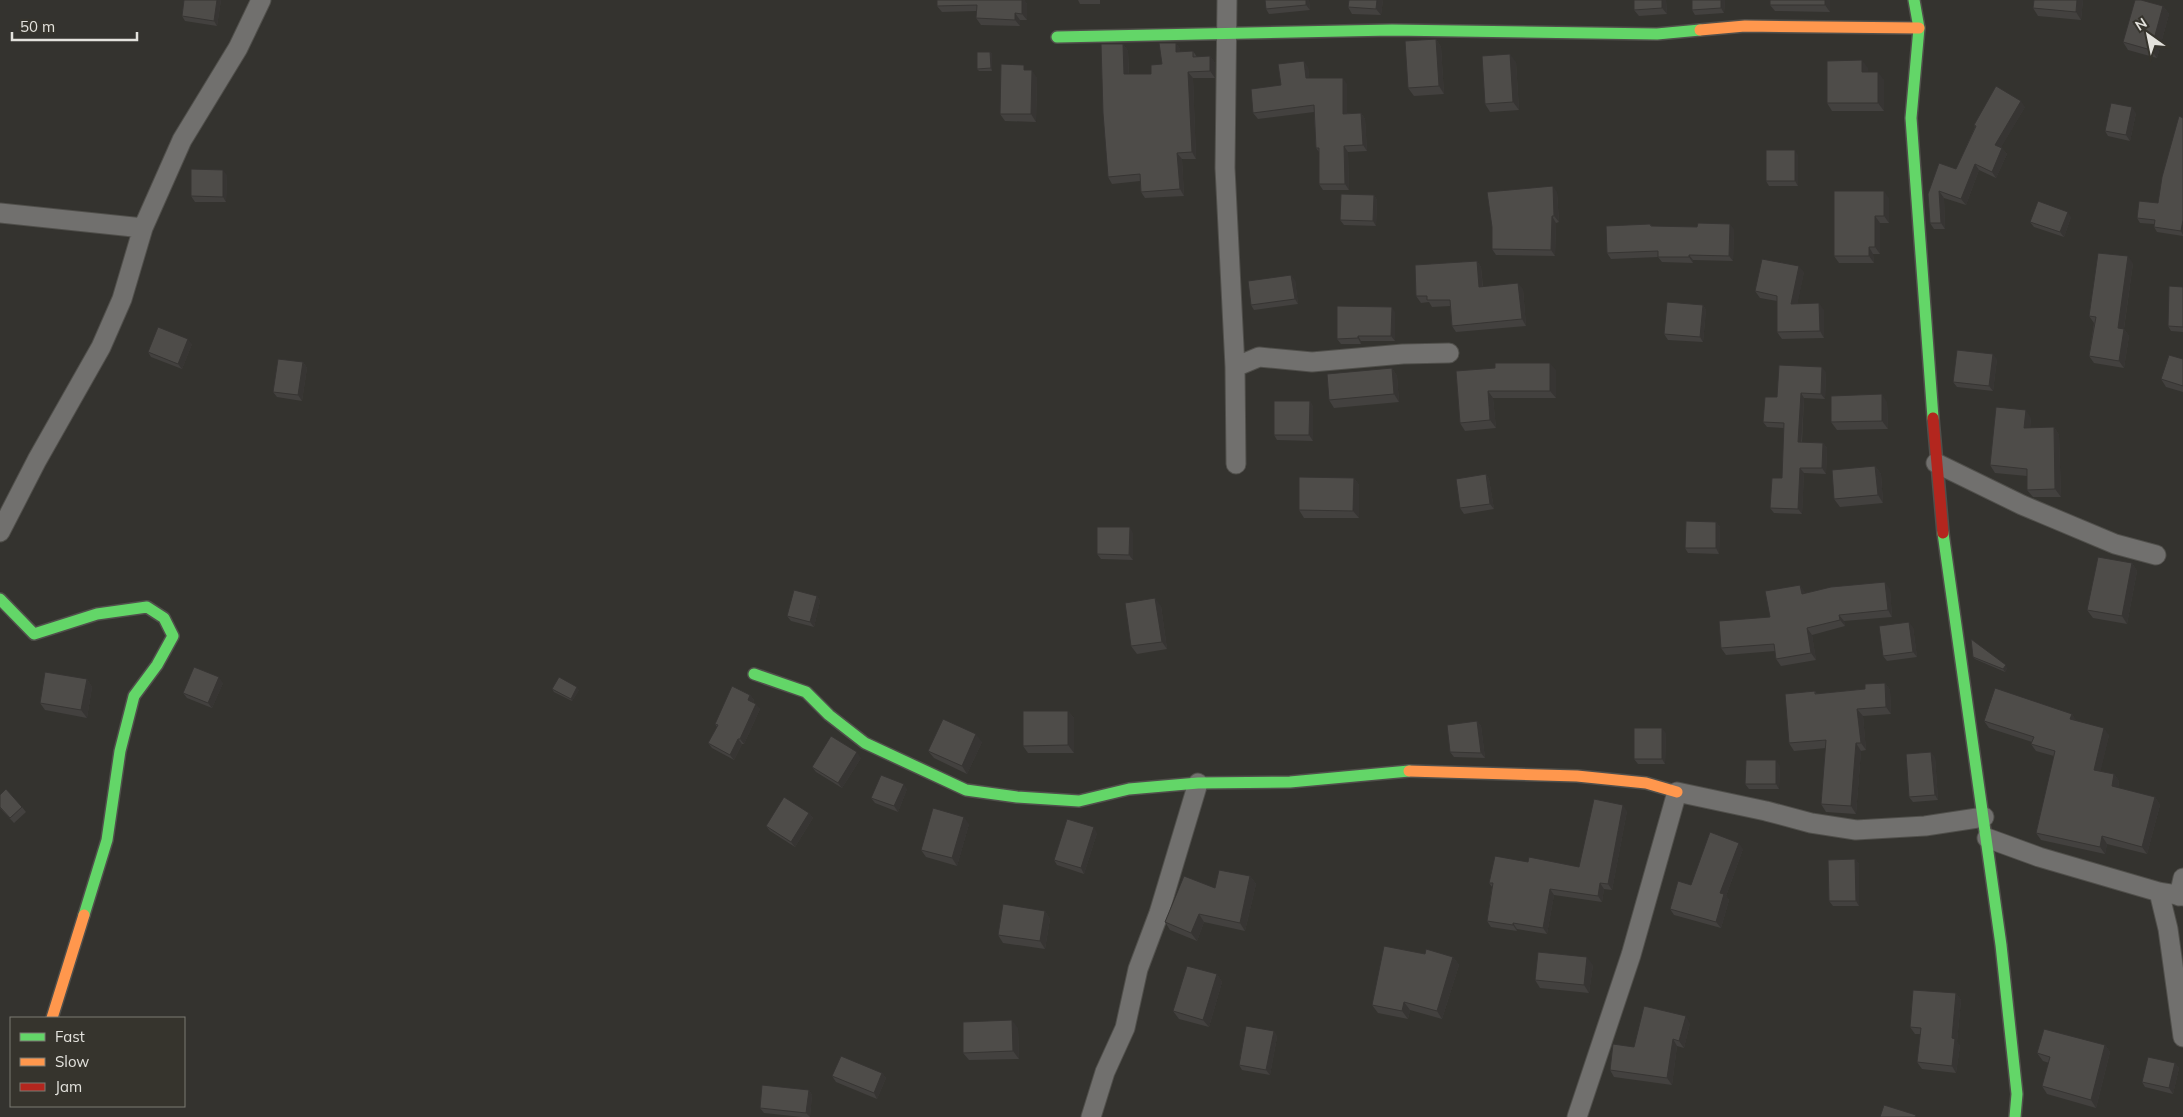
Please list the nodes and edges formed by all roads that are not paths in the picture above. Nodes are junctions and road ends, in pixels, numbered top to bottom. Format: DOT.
graph roads {
  1 [pos="261,0"];
  2 [pos="1227,0"];
  3 [pos="1914,0"];
  4 [pos="1919,28"];
  5 [pos="1227,33"];
  6 [pos="1057,37"];
  7 [pos="0,213"];
  8 [pos="143,228"];
  9 [pos="1449,353"];
  10 [pos="1235,367"];
  11 [pos="1936,463"];
  12 [pos="1236,464"];
  13 [pos="0,532"];
  14 [pos="2156,555"];
  15 [pos="0,599"];
  16 [pos="754,674"];
  17 [pos="1198,784"];
  18 [pos="1677,792"];
  19 [pos="1984,817"];
  20 [pos="1987,838"];
  21 [pos="2182,890"];
  22 [pos="2160,892"];
  23 [pos="52,1017"];
  24 [pos="2183,1036"];
  25 [pos="1091,1117"];
  26 [pos="1577,1117"];
  27 [pos="2015,1117"];
  1 -- 8 [label="street"];
  2 -- 5 [label="street"];
  3 -- 4 [label="street"];
  4 -- 5 [label="street"];
  4 -- 11 [label="street"];
  5 -- 6 [label="street"];
  5 -- 10 [label="street"];
  7 -- 8 [label="street"];
  8 -- 13 [label="street"];
  9 -- 10 [label="street"];
  10 -- 12 [label="street"];
  11 -- 14 [label="street"];
  11 -- 19 [label="street"];
  15 -- 23 [label="street"];
  16 -- 17 [label="street"];
  17 -- 18 [label="street"];
  17 -- 25 [label="street"];
  18 -- 19 [label="street"];
  18 -- 26 [label="street"];
  19 -- 20 [label="street"];
  20 -- 22 [label="street"];
  20 -- 27 [label="street"];
  21 -- 22 [label="street"];
  22 -- 24 [label="street"];
}
